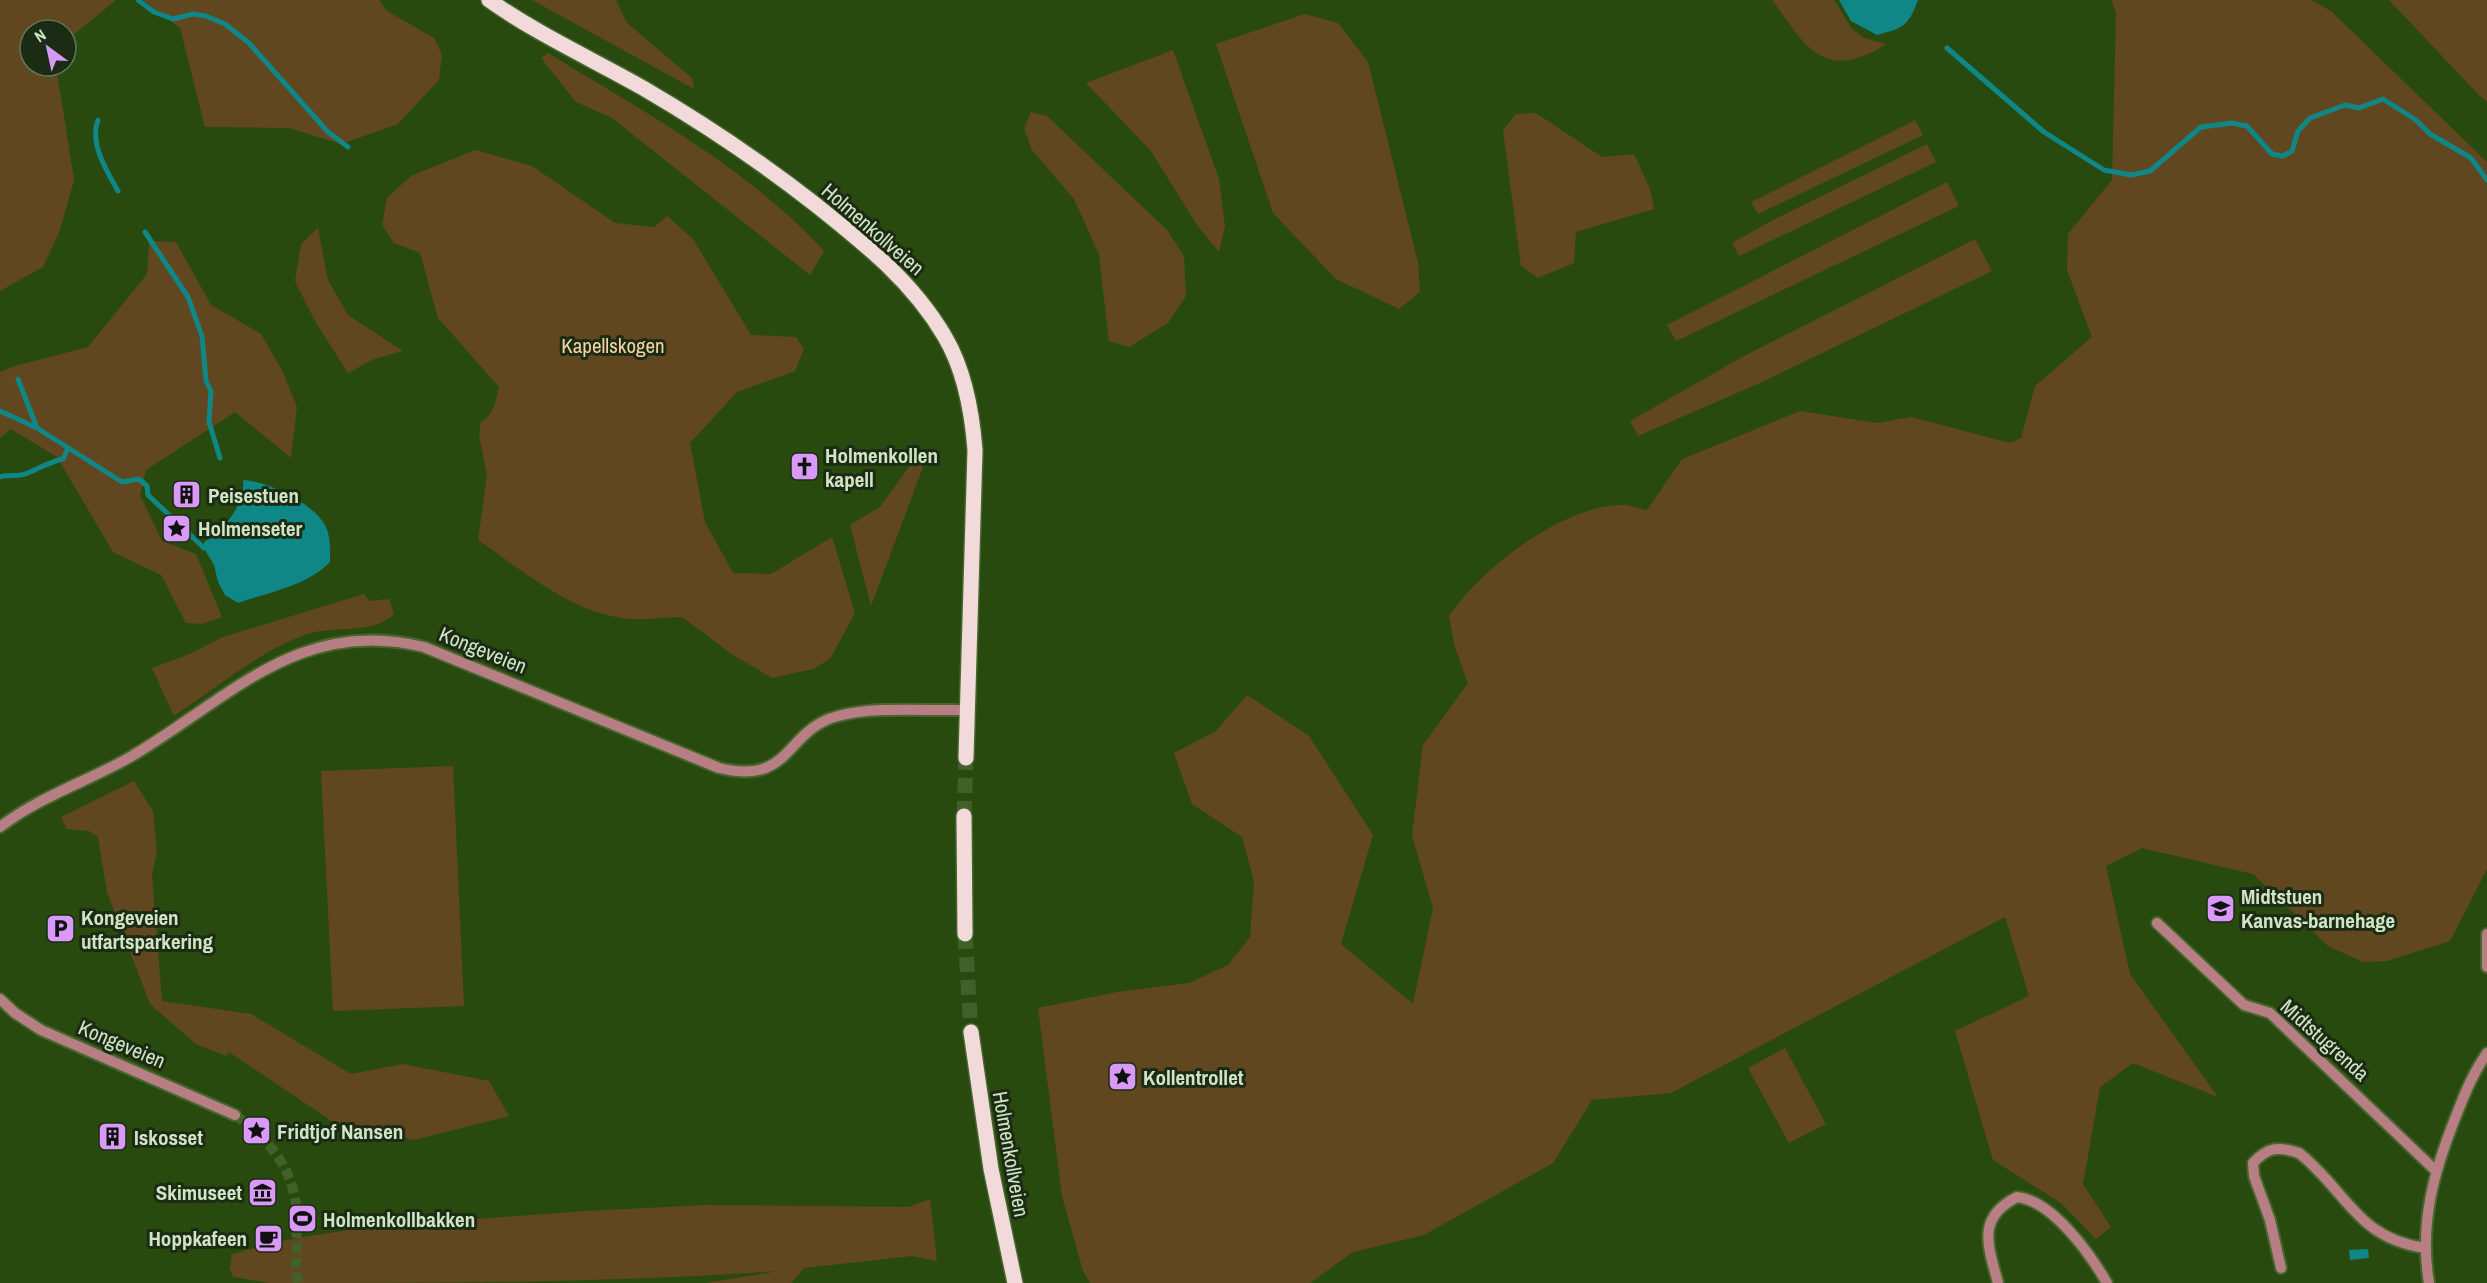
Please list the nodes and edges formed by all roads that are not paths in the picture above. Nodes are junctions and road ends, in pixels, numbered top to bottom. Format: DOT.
graph roads {
  1 [pos="489,0"];
  2 [pos="966,710"];
  3 [pos="966,758"];
  4 [pos="964,816"];
  5 [pos="0,827"];
  6 [pos="2157,923"];
  7 [pos="965,934"];
  8 [pos="2487,934"];
  9 [pos="2487,967"];
  10 [pos="0,999"];
  11 [pos="971,1032"];
  12 [pos="2487,1053"];
  13 [pos="235,1115"];
  14 [pos="2435,1170"];
  15 [pos="2425,1248"];
  16 [pos="2281,1268"];
  17 [pos="1015,1283"];
  18 [pos="1998,1283"];
  19 [pos="2107,1283"];
  20 [pos="2429,1283"];
  1 -- 2 [label="main road, Holmenkollveien"];
  2 -- 3 [label="main road, Holmenkollveien"];
  2 -- 5 [label="street, Kongeveien"];
  4 -- 7 [label="main road"];
  6 -- 14 [label="street, Midtstugrenda"];
  8 -- 9 [label="street"];
  10 -- 13 [label="street, Kongeveien"];
  11 -- 17 [label="main road, Holmenkollveien"];
  12 -- 14 [label="street"];
  14 -- 15 [label="street"];
  15 -- 16 [label="street"];
  15 -- 20 [label="street"];
  18 -- 19 [label="street"];
}
